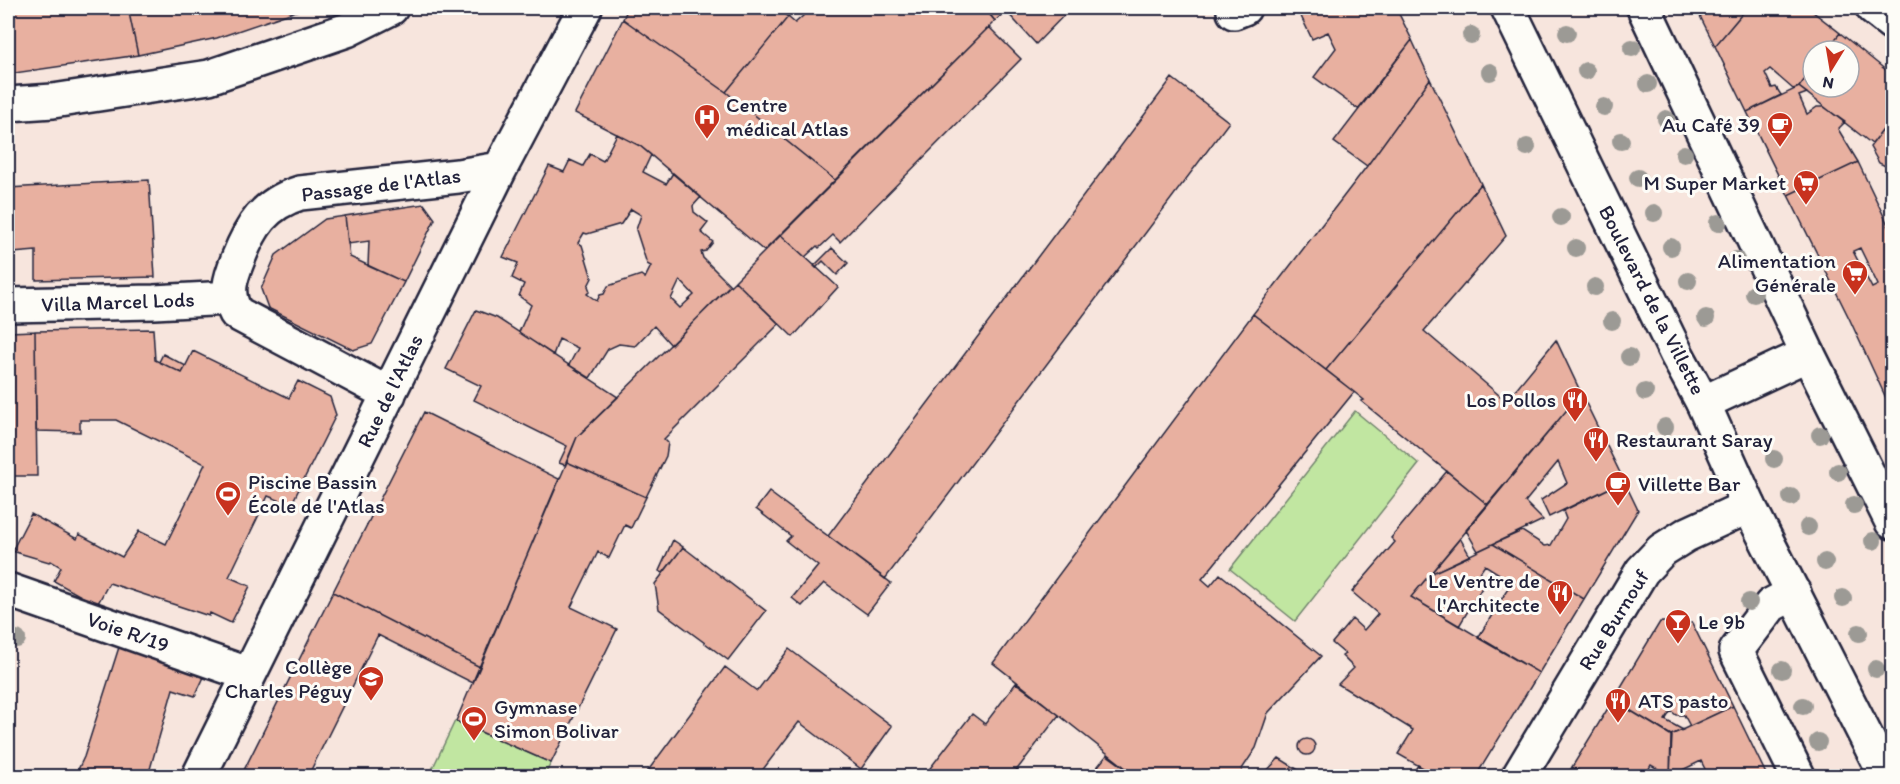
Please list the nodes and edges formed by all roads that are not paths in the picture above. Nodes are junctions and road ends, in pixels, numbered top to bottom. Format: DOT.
graph roads {
  1 [pos="391,8"];
  2 [pos="585,8"];
  3 [pos="1508,8"];
  4 [pos="1644,8"];
  5 [pos="1873,8"];
  6 [pos="1893,23"];
  7 [pos="8,104"];
  8 [pos="500,169"];
  9 [pos="229,298"];
  10 [pos="8,305"];
  11 [pos="1808,354"];
  12 [pos="389,394"];
  13 [pos="1703,403"];
  14 [pos="1749,506"];
  15 [pos="1893,522"];
  16 [pos="8,590"];
  17 [pos="1794,593"];
  18 [pos="248,674"];
  19 [pos="199,777"];
  20 [pos="1519,777"];
  21 [pos="1798,777"];
  22 [pos="1886,777"];
  1 -- 7 [label="street"];
  2 -- 8 [label="street, Rue de l'Atlas"];
  3 -- 13 [label="street, Boulevard de la Villette"];
  4 -- 11 [label="street"];
  5 -- 6 [label="street"];
  8 -- 9 [label="street, Passage de l'Atlas"];
  8 -- 12 [label="street, Rue de l'Atlas"];
  9 -- 10 [label="street, Villa Marcel Lods"];
  9 -- 12 [label="street"];
  11 -- 13 [label="street"];
  11 -- 15 [label="street"];
  12 -- 18 [label="street, Rue de l'Atlas"];
  13 -- 14 [label="street, Boulevard de la Villette"];
  14 -- 17 [label="street, Boulevard de la Villette"];
  14 -- 20 [label="street, Rue Burnouf"];
  16 -- 18 [label="street, Voie R/19"];
  17 -- 21 [label="street"];
  17 -- 22 [label="street, Boulevard de la Villette"];
  18 -- 19 [label="street, Rue de l'Atlas"];
}
